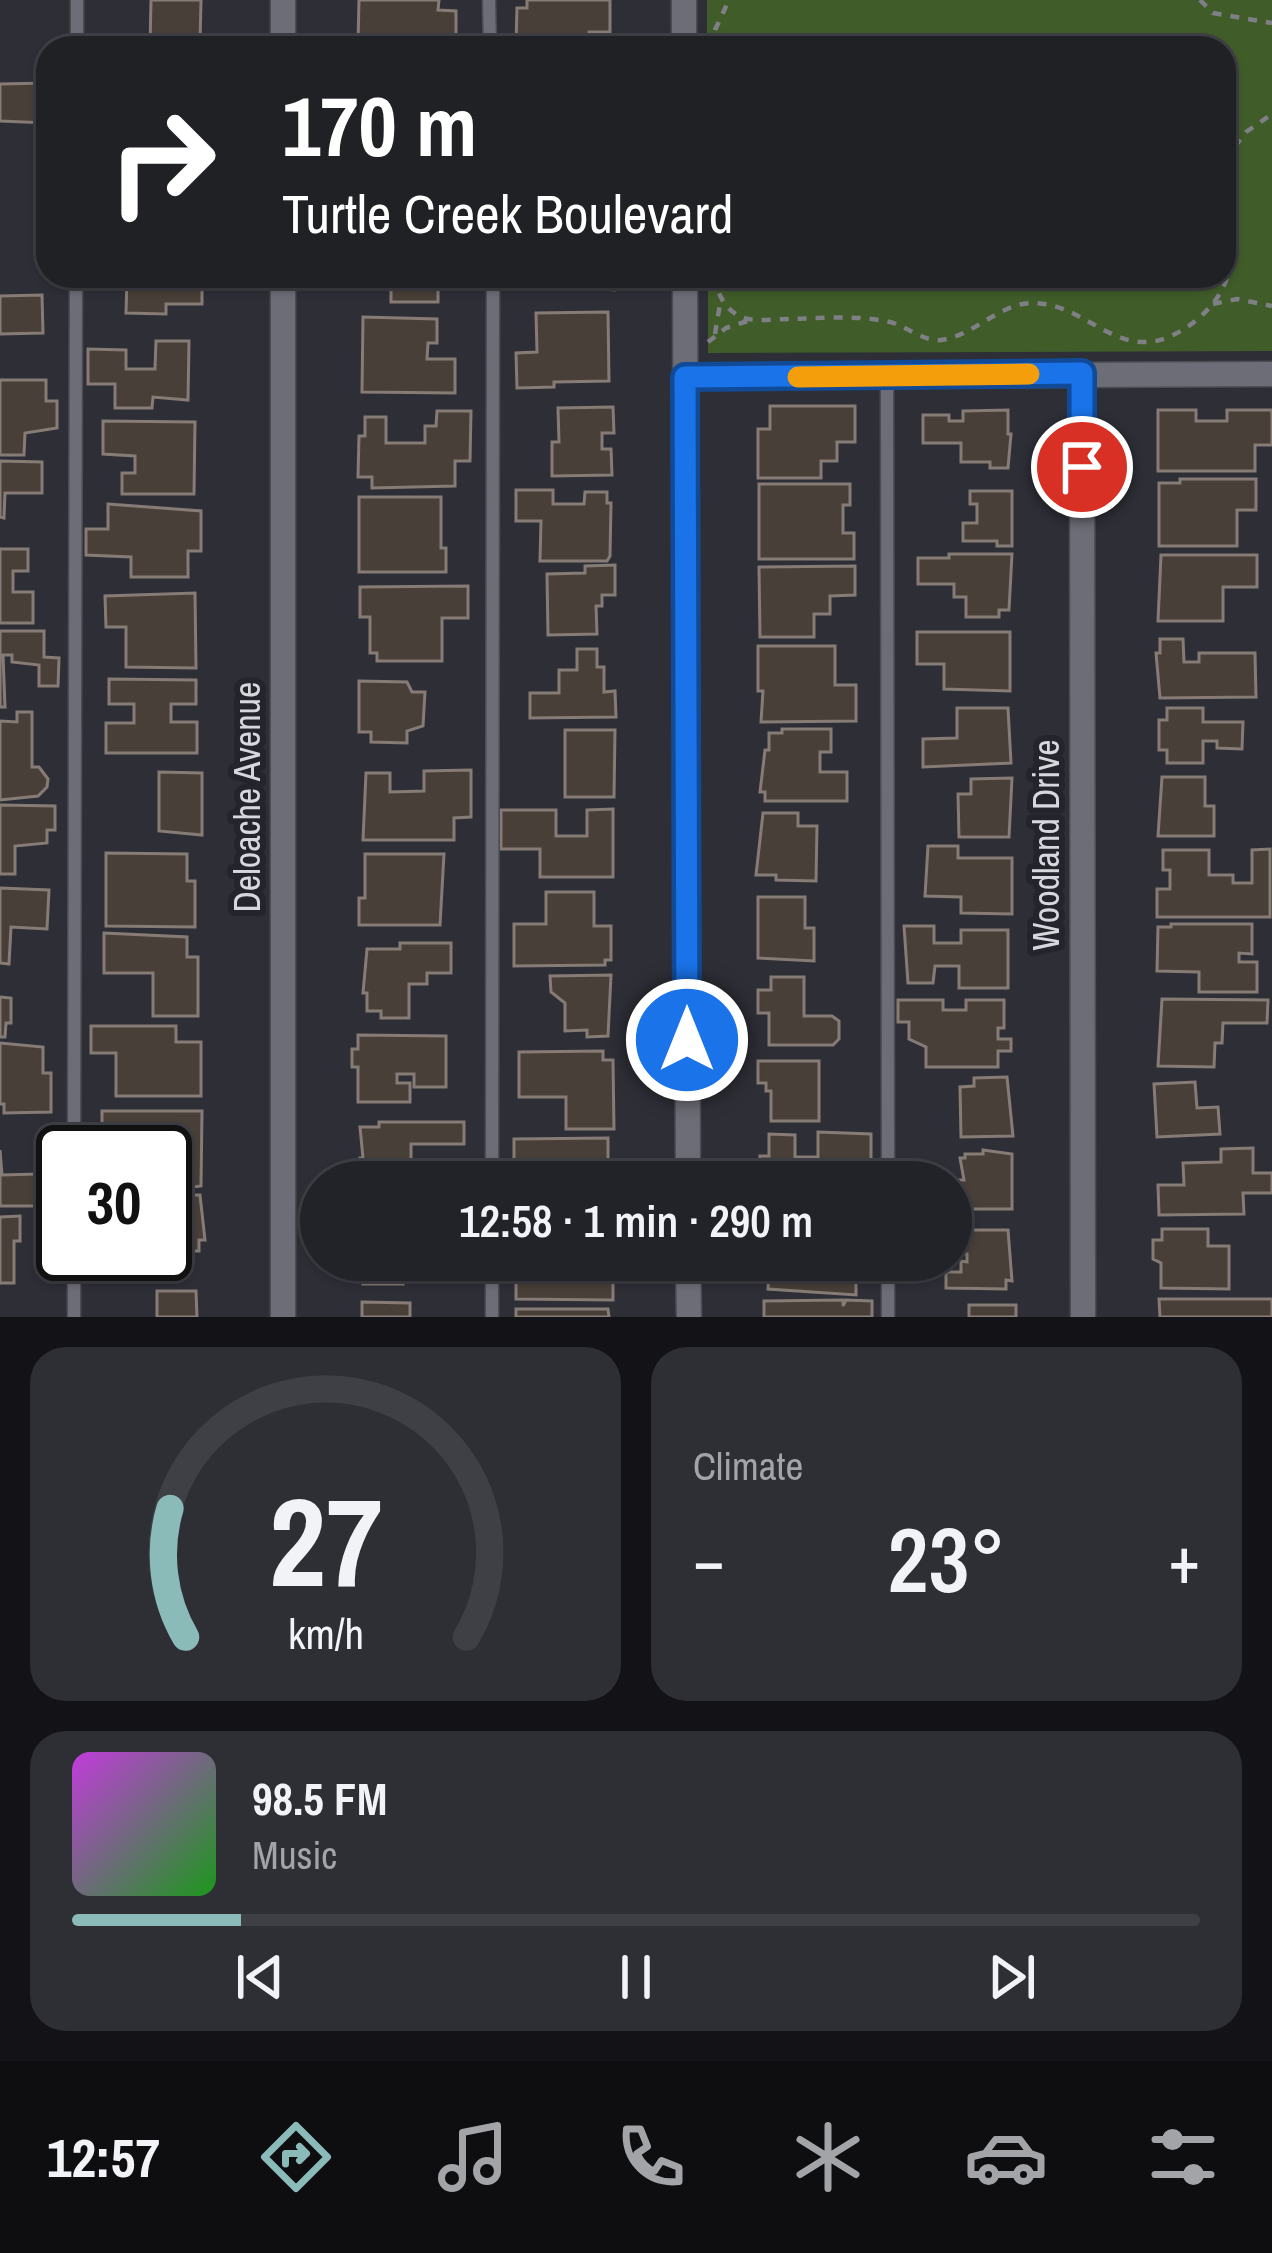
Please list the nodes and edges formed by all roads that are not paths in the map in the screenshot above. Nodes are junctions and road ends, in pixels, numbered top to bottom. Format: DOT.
graph roads {
  1 [pos="77,0"];
  2 [pos="283,0"];
  3 [pos="489,0"];
  4 [pos="684,0"];
  5 [pos="77,36"];
  6 [pos="283,36"];
  7 [pos="490,36"];
  8 [pos="684,36"];
  9 [pos="76,288"];
  10 [pos="283,288"];
  11 [pos="493,288"];
  12 [pos="685,288"];
  13 [pos="1082,373"];
  14 [pos="1272,374"];
  15 [pos="887,376"];
  16 [pos="685,377"];
  17 [pos="74,1125"];
  18 [pos="492,1161"];
  19 [pos="688,1161"];
  20 [pos="888,1161"];
  21 [pos="74,1281"];
  22 [pos="492,1281"];
  23 [pos="688,1281"];
  24 [pos="888,1281"];
  25 [pos="74,1317"];
  26 [pos="283,1317"];
  27 [pos="492,1317"];
  28 [pos="688,1317"];
  29 [pos="888,1317"];
  30 [pos="1083,1317"];
  1 -- 5 [label="lane"];
  2 -- 6 [label="street"];
  3 -- 7 [label="lane"];
  4 -- 8 [label="street"];
  9 -- 17 [label="lane"];
  10 -- 26 [label="street, Deloache Avenue"];
  11 -- 18 [label="lane"];
  12 -- 16 [label="street"];
  13 -- 14 [label="street"];
  13 -- 15 [label="street"];
  13 -- 30 [label="street, Woodland Drive"];
  15 -- 16 [label="street"];
  15 -- 20 [label="lane"];
  16 -- 19 [label="street"];
  21 -- 25 [label="lane"];
  22 -- 27 [label="lane"];
  23 -- 28 [label="street"];
  24 -- 29 [label="lane"];
}
